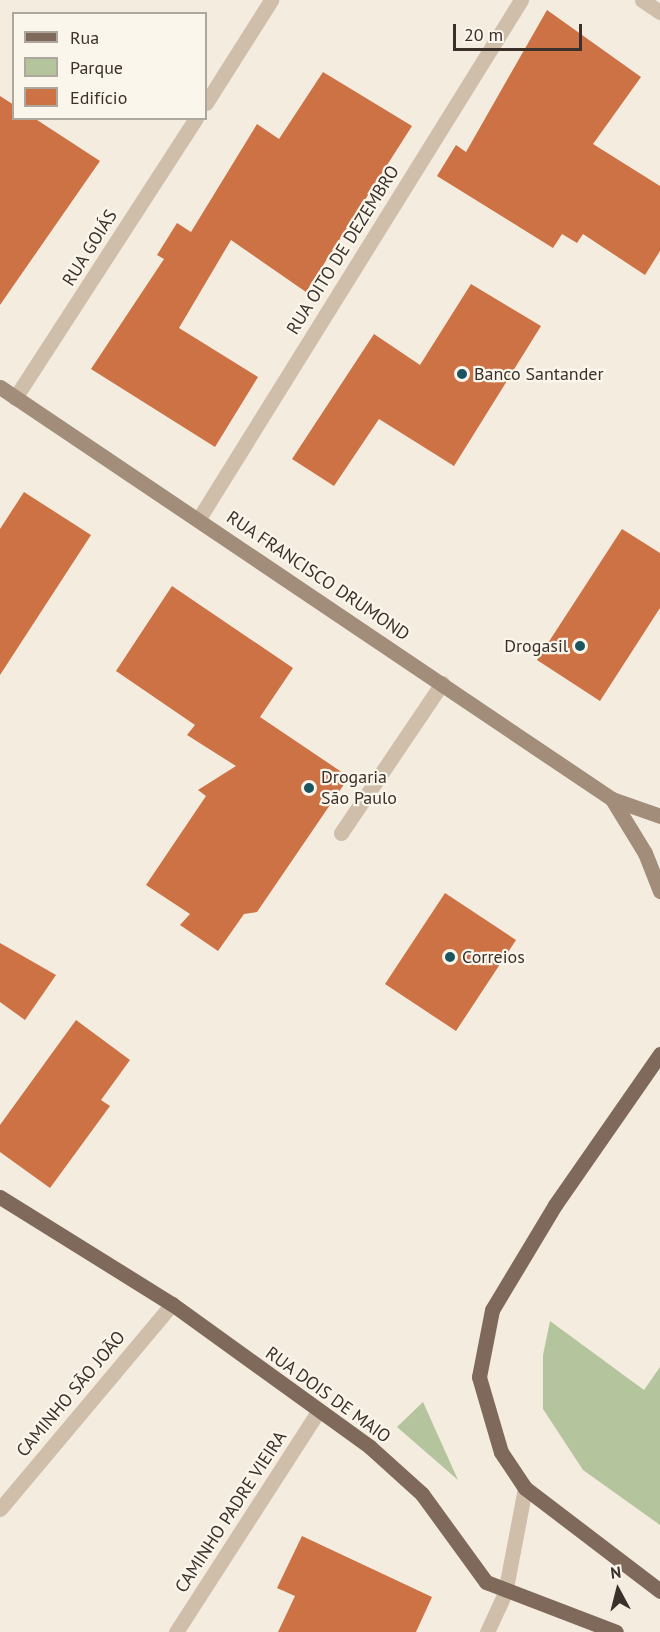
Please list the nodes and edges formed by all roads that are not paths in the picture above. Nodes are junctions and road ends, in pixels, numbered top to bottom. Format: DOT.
graph roads {
  1 [pos="271,0"];
  2 [pos="520,0"];
  3 [pos="642,0"];
  4 [pos="660,12"];
  5 [pos="207,101"];
  6 [pos="195,120"];
  7 [pos="0,388"];
  8 [pos="15,398"];
  9 [pos="198,520"];
  10 [pos="442,683"];
  11 [pos="612,799"];
  12 [pos="660,816"];
  13 [pos="340,833"];
  14 [pos="660,891"];
  15 [pos="660,1054"];
  16 [pos="0,1197"];
  17 [pos="172,1304"];
  18 [pos="318,1412"];
  19 [pos="525,1488"];
  20 [pos="0,1509"];
  21 [pos="660,1591"];
  22 [pos="505,1593"];
  23 [pos="176,1632"];
  24 [pos="487,1632"];
  25 [pos="616,1632"];
  1 -- 5 [label="street"];
  2 -- 9 [label="street, RUA OITO DE DEZEMBRO"];
  3 -- 4 [label="street"];
  6 -- 8 [label="street, RUA GOIÁS"];
  7 -- 8 [label="main road, RUA FRANCISCO DRUMOND"];
  8 -- 9 [label="main road, RUA FRANCISCO DRUMOND"];
  9 -- 10 [label="main road, RUA FRANCISCO DRUMOND"];
  10 -- 11 [label="main road, RUA FRANCISCO DRUMOND"];
  10 -- 13 [label="street"];
  11 -- 12 [label="main road, RUA FRANCISCO DRUMOND"];
  11 -- 14 [label="main road, RUA FRANCISCO DRUMOND"];
  15 -- 19 [label="main road"];
  16 -- 17 [label="main road, RUA DOIS DE MAIO"];
  17 -- 18 [label="main road, RUA DOIS DE MAIO"];
  17 -- 20 [label="street, CAMINHO SÃO JOÃO"];
  18 -- 22 [label="main road, RUA DOIS DE MAIO"];
  18 -- 23 [label="street, CAMINHO PADRE VIEIRA"];
  19 -- 21 [label="main road"];
  19 -- 22 [label="street"];
  22 -- 24 [label="street"];
  22 -- 25 [label="main road, RUA DOIS DE MAIO"];
}
